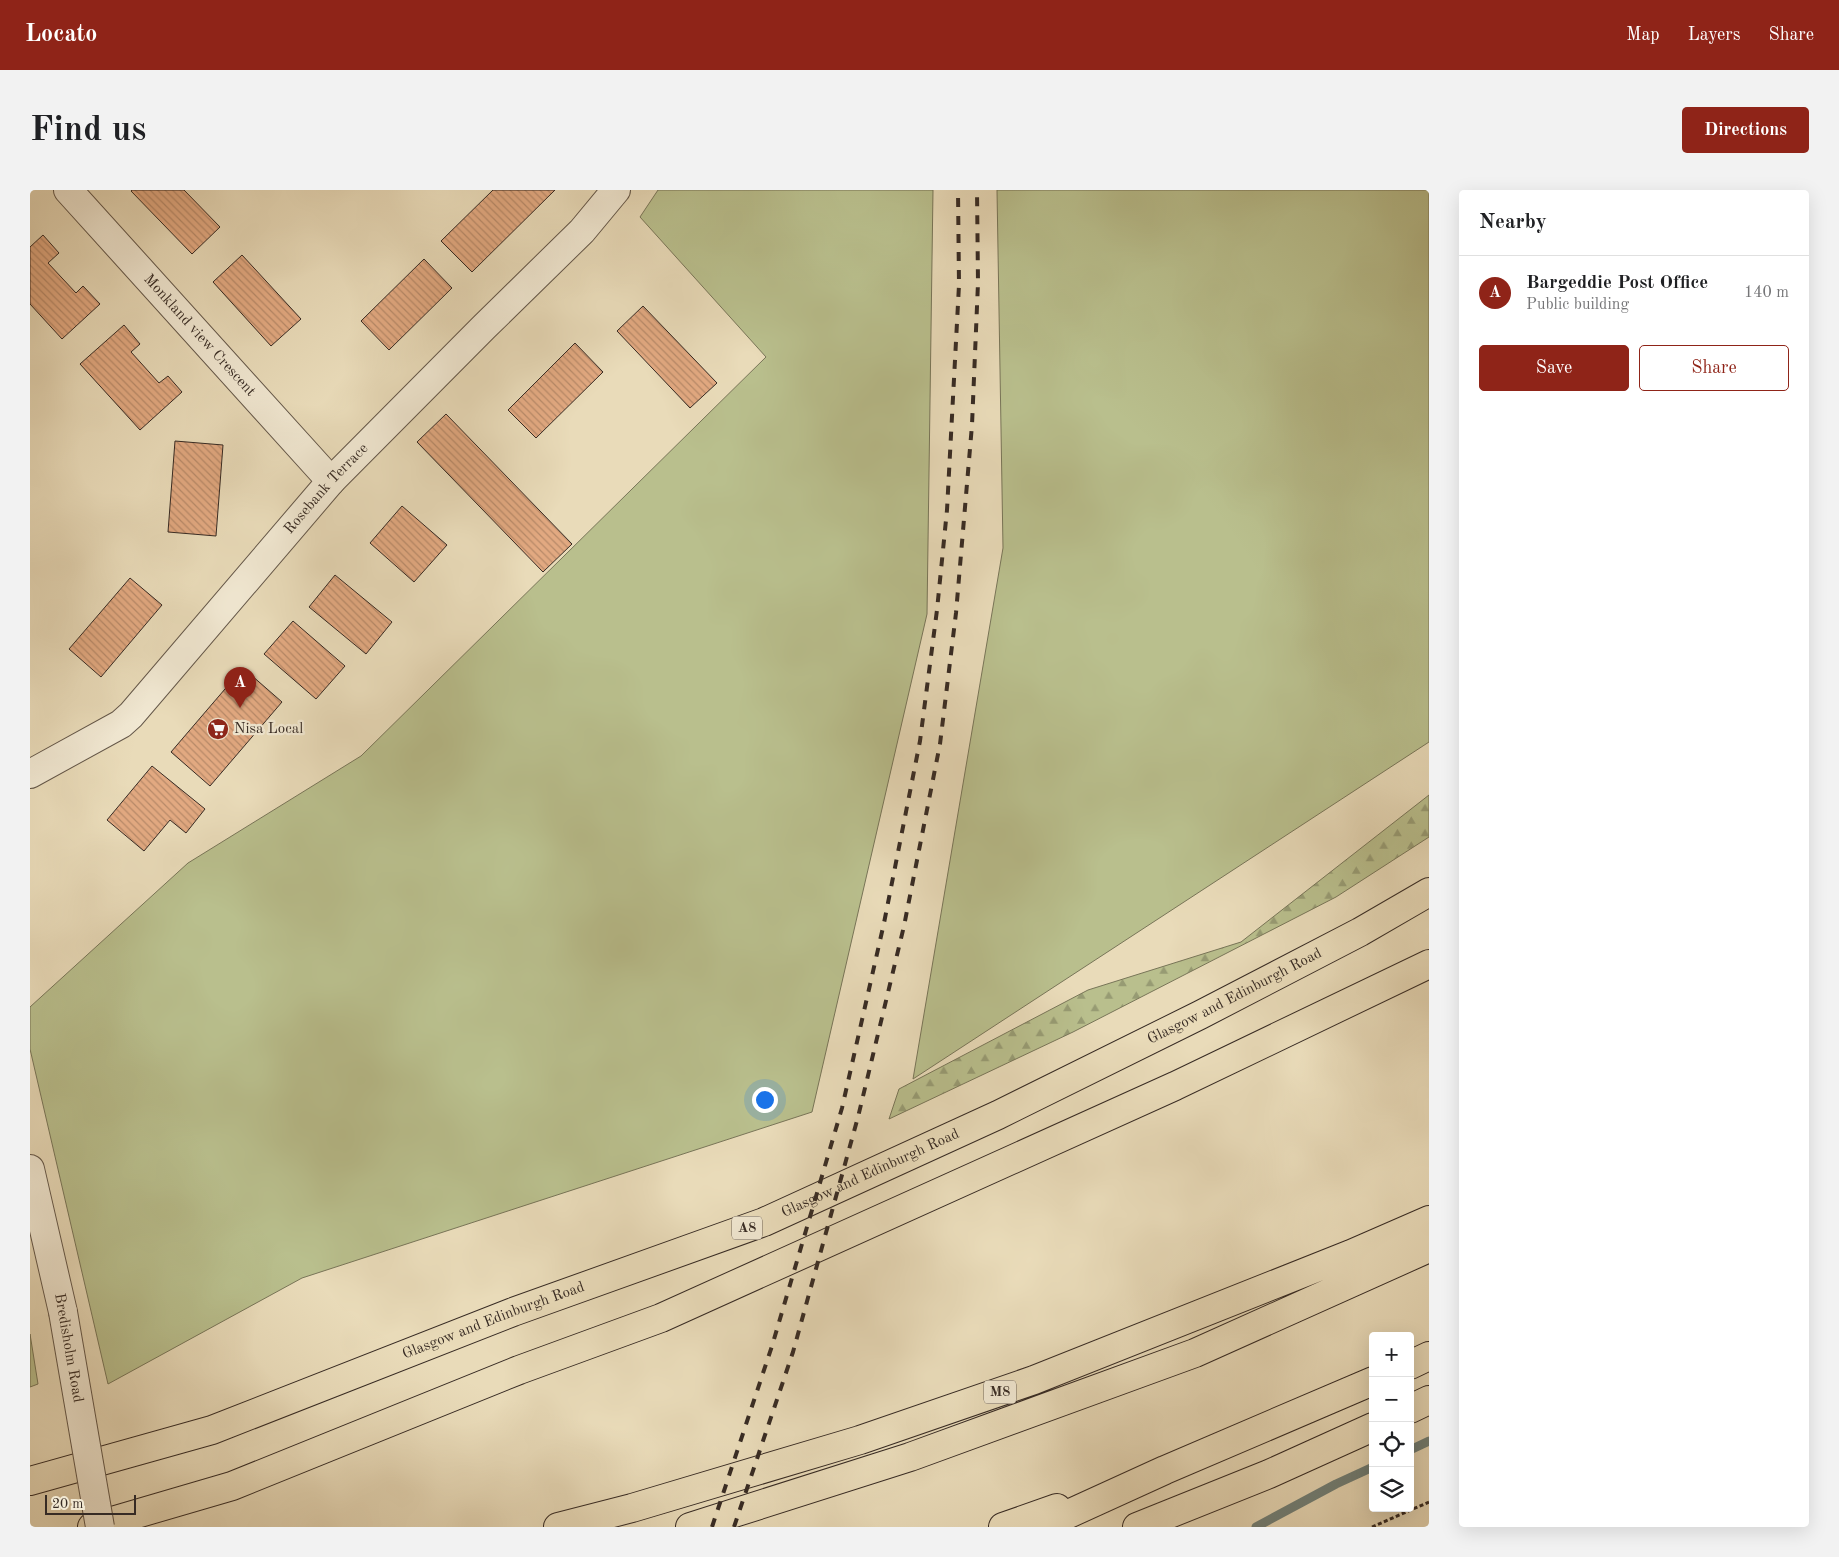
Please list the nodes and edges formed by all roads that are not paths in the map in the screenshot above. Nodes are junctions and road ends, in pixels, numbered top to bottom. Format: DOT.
graph roads {
  1 [pos="68,190"];
  2 [pos="616,190"];
  3 [pos="331,481"];
  4 [pos="30,774"];
  5 [pos="1429,892"];
  6 [pos="1429,964"];
  7 [pos="30,1169"];
  8 [pos="1429,1220"];
  9 [pos="1429,1248"];
  10 [pos="1429,1356"];
  11 [pos="1414,1363"];
  12 [pos="1369,1383"];
  13 [pos="1429,1400"];
  14 [pos="1414,1407"];
  15 [pos="1369,1429"];
  16 [pos="1165,1470"];
  17 [pos="30,1480"];
  18 [pos="92,1527"];
  19 [pos="100,1527"];
  20 [pos="558,1527"];
  21 [pos="690,1527"];
  22 [pos="1003,1527"];
  23 [pos="1040,1527"];
  24 [pos="1136,1527"];
  1 -- 3 [label="street, Monkland view Crescent"];
  2 -- 3 [label="street, Rosebank Terrace"];
  3 -- 4 [label="street, Rosebank Terrace"];
  5 -- 17 [label="highway, Glasgow and Edinburgh Road / A8"];
  6 -- 18 [label="highway"];
  7 -- 19 [label="street, Bredisholm Road, bridge"];
  8 -- 20 [label="highway, M8"];
  9 -- 21 [label="highway, M8"];
  10 -- 11 [label="highway"];
  12 -- 16 [label="highway"];
  13 -- 14 [label="highway"];
  15 -- 24 [label="highway"];
  16 -- 22 [label="highway"];
  16 -- 23 [label="highway"];
}
